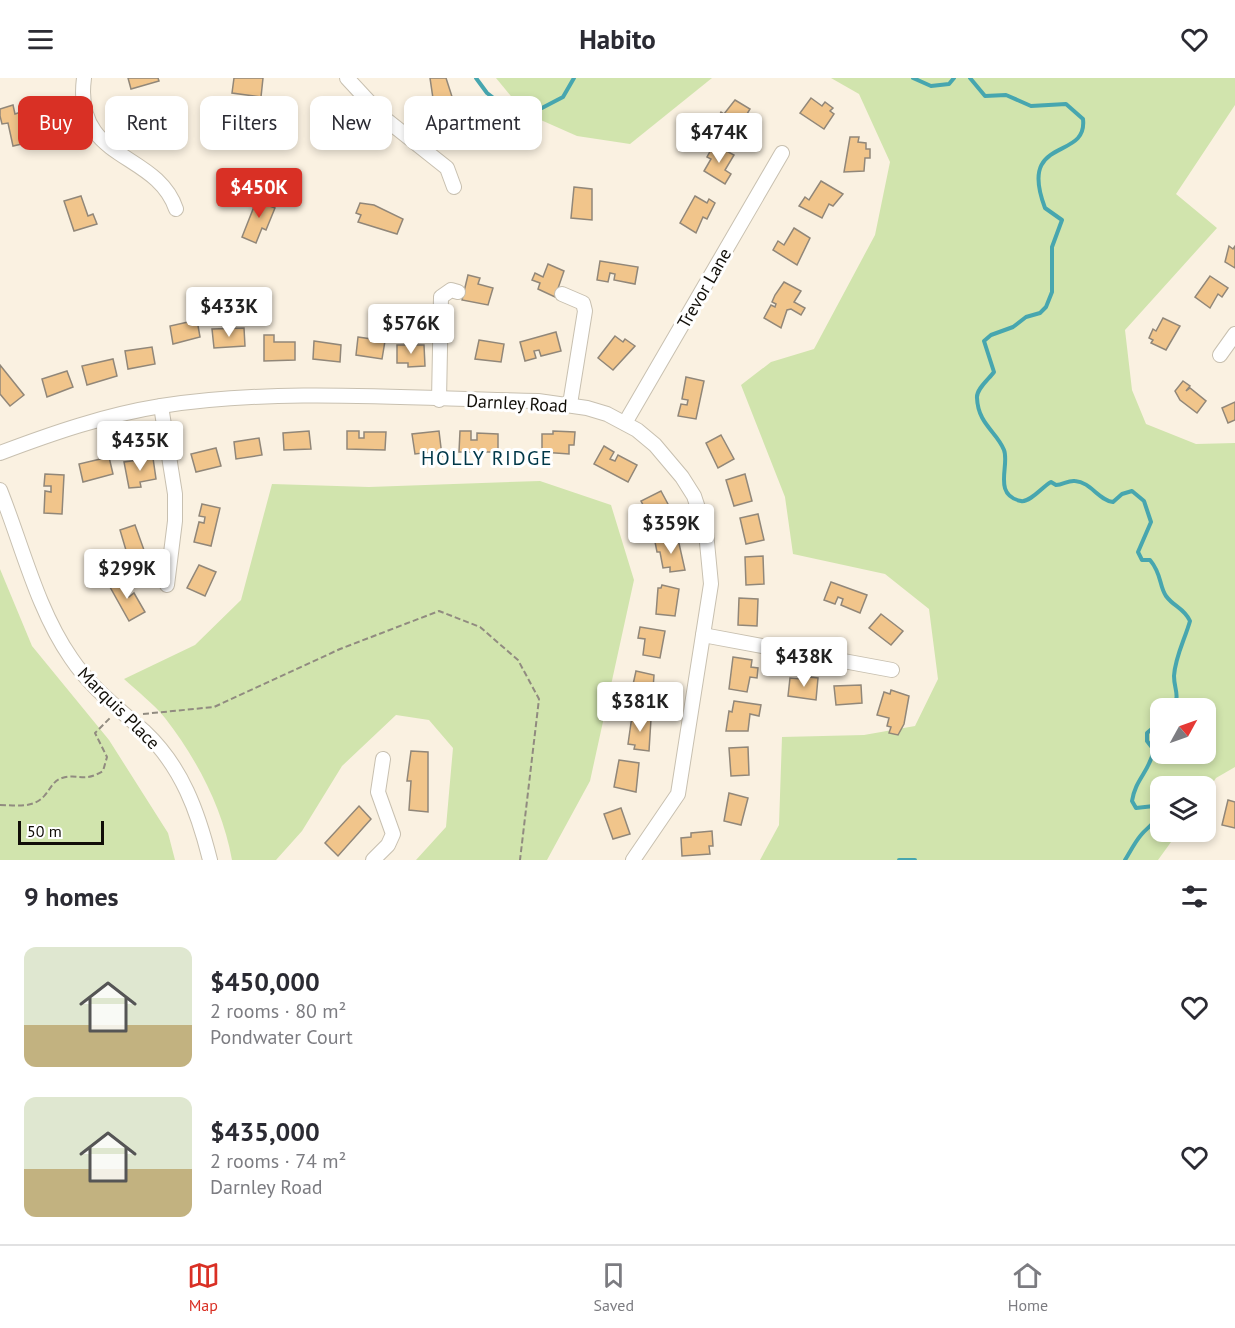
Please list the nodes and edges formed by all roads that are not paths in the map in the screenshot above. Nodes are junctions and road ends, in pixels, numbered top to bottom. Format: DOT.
graph roads {
  1 [pos="84,78"];
  2 [pos="347,78"];
  3 [pos="782,153"];
  4 [pos="454,187"];
  5 [pos="176,209"];
  6 [pos="458,292"];
  7 [pos="562,294"];
  8 [pos="1235,334"];
  9 [pos="1220,355"];
  10 [pos="439,400"];
  11 [pos="570,404"];
  12 [pos="161,406"];
  13 [pos="626,423"];
  14 [pos="0,453"];
  15 [pos="0,490"];
  16 [pos="167,585"];
  17 [pos="703,635"];
  18 [pos="892,670"];
  19 [pos="383,759"];
  20 [pos="210,860"];
  21 [pos="373,860"];
  22 [pos="633,860"];
  1 -- 5 [label="street"];
  2 -- 4 [label="street"];
  3 -- 13 [label="street, Trevor Lane"];
  6 -- 10 [label="street"];
  7 -- 11 [label="street"];
  8 -- 9 [label="street"];
  10 -- 11 [label="street, Darnley Road"];
  10 -- 12 [label="street, Darnley Road"];
  11 -- 13 [label="street, Darnley Road"];
  12 -- 14 [label="street, Darnley Road"];
  12 -- 16 [label="street"];
  13 -- 17 [label="street, Darnley Road"];
  15 -- 20 [label="street, Marquis Place"];
  17 -- 18 [label="street"];
  17 -- 22 [label="street, Darnley Road"];
  19 -- 21 [label="street"];
}
